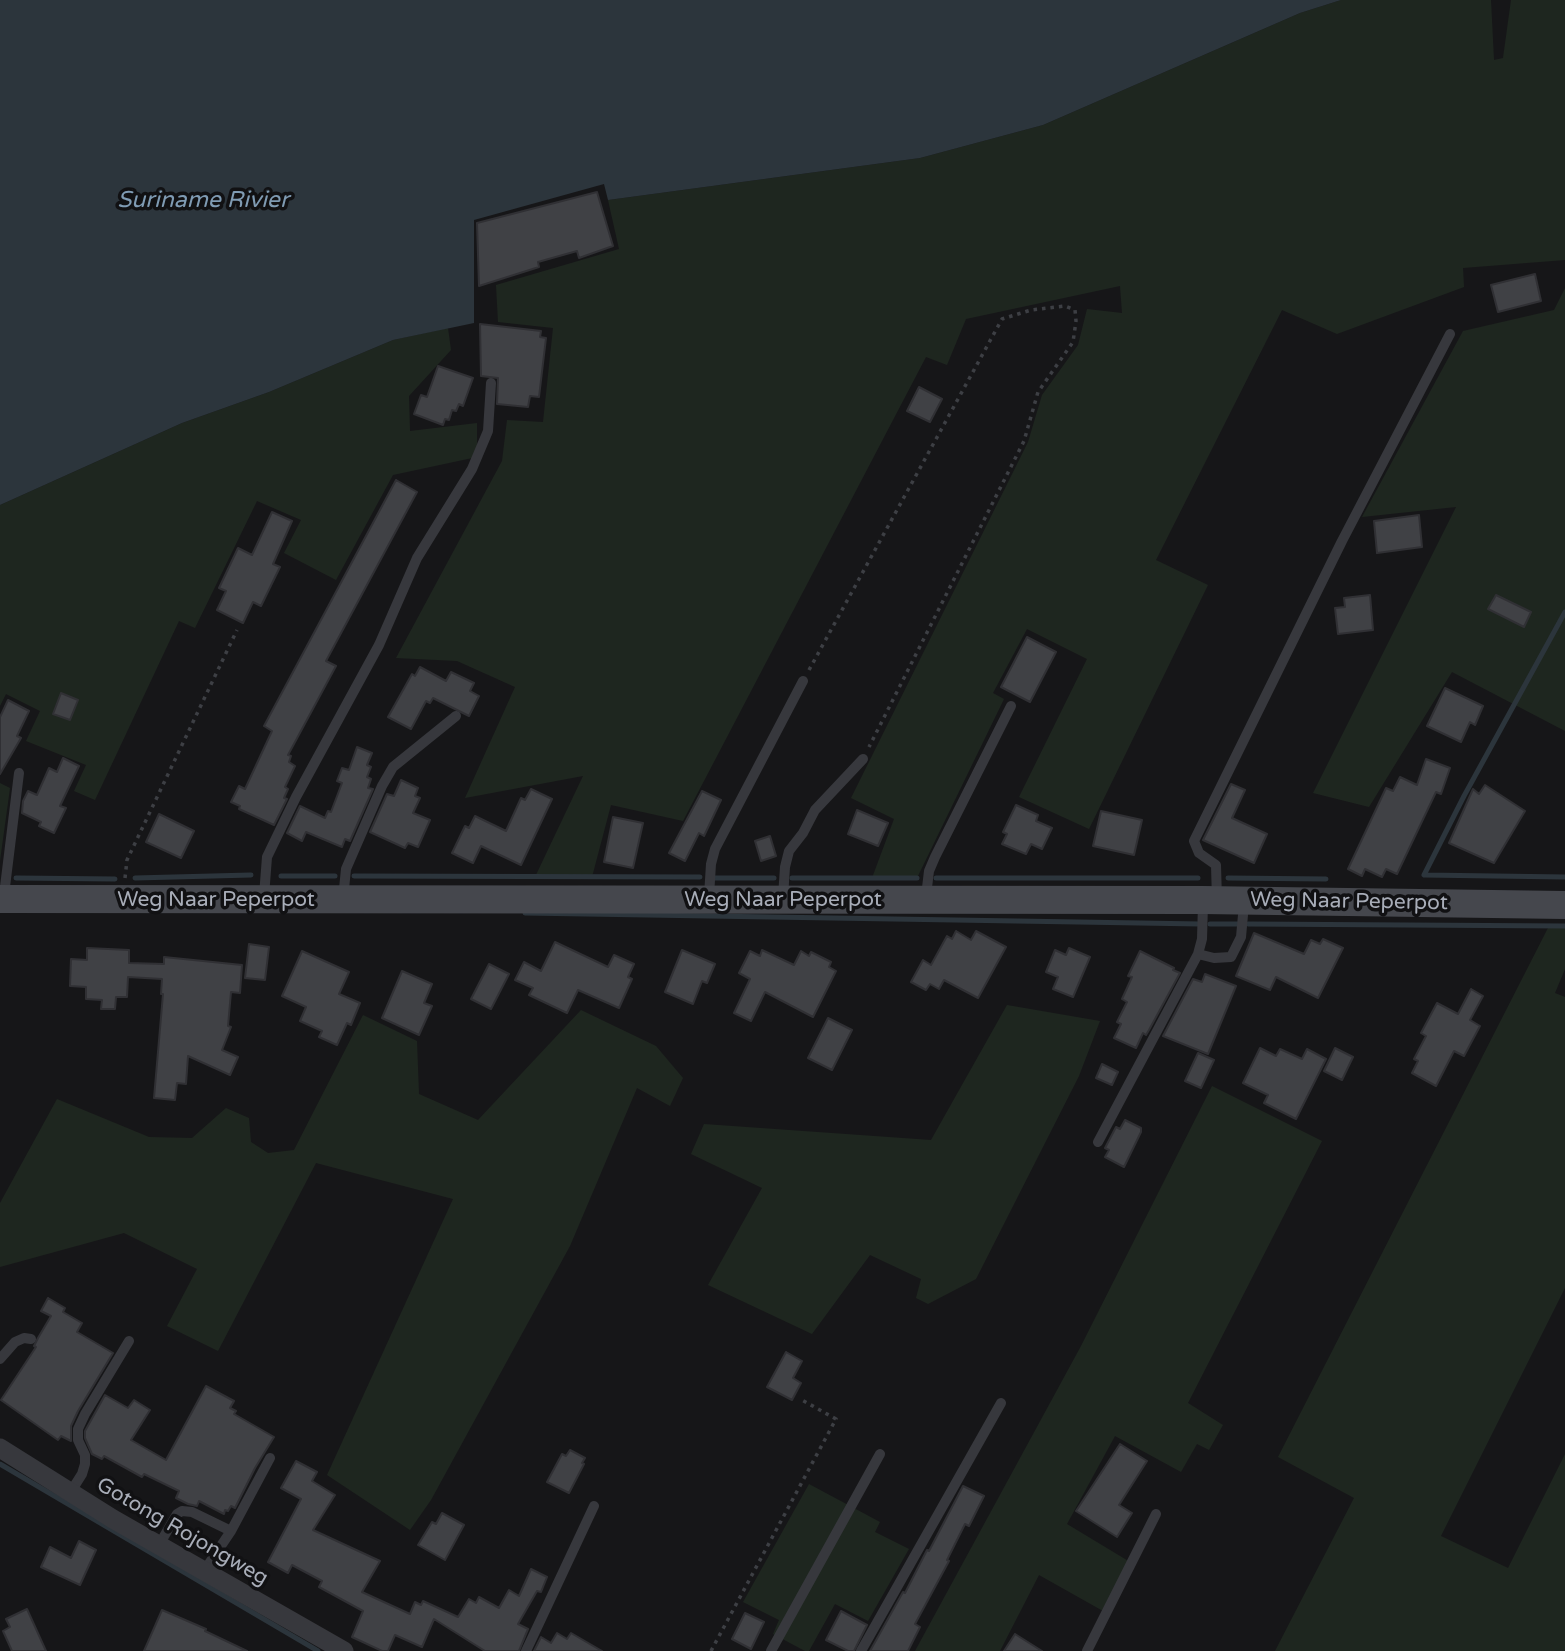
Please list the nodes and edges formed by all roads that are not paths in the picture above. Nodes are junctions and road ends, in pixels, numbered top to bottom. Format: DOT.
graph roads {
  1 [pos="1450,334"];
  2 [pos="491,383"];
  3 [pos="803,681"];
  4 [pos="1011,706"];
  5 [pos="456,716"];
  6 [pos="863,759"];
  7 [pos="19,773"];
  8 [pos="2,899"];
  9 [pos="343,899"];
  10 [pos="264,900"];
  11 [pos="708,900"];
  12 [pos="925,900"];
  13 [pos="1210,900"];
  14 [pos="1245,900"];
  15 [pos="783,901"];
  16 [pos="1565,905"];
  17 [pos="1198,954"];
  18 [pos="1098,1142"];
  19 [pos="31,1339"];
  20 [pos="129,1341"];
  21 [pos="0,1359"];
  22 [pos="1001,1402"];
  23 [pos="0,1448"];
  24 [pos="880,1454"];
  25 [pos="270,1458"];
  26 [pos="70,1493"];
  27 [pos="594,1506"];
  28 [pos="1156,1514"];
  29 [pos="231,1531"];
  30 [pos="159,1545"];
  31 [pos="204,1571"];
  32 [pos="344,1651"];
  33 [pos="526,1651"];
  34 [pos="771,1651"];
  35 [pos="861,1651"];
  36 [pos="1087,1651"];
  1 -- 13 [label="lane"];
  2 -- 10 [label="lane"];
  3 -- 11 [label="lane"];
  4 -- 12 [label="lane"];
  5 -- 9 [label="lane"];
  6 -- 15 [label="lane"];
  7 -- 8 [label="lane"];
  8 -- 10 [label="street, Weg Naar Peperpot"];
  9 -- 10 [label="street, Weg Naar Peperpot"];
  9 -- 11 [label="street, Weg Naar Peperpot"];
  11 -- 15 [label="street, Weg Naar Peperpot"];
  12 -- 13 [label="street, Weg Naar Peperpot"];
  12 -- 15 [label="street, Weg Naar Peperpot"];
  13 -- 14 [label="street, Weg Naar Peperpot"];
  13 -- 17 [label="lane"];
  14 -- 16 [label="street, Weg Naar Peperpot"];
  14 -- 17 [label="lane"];
  17 -- 18 [label="lane"];
  19 -- 21 [label="lane"];
  20 -- 26 [label="lane"];
  22 -- 35 [label="lane"];
  23 -- 26 [label="street, Gotong Rojongweg"];
  24 -- 34 [label="lane"];
  25 -- 29 [label="lane"];
  26 -- 30 [label="street, Gotong Rojongweg"];
  27 -- 33 [label="lane"];
  28 -- 36 [label="lane"];
  29 -- 30 [label="lane"];
  29 -- 31 [label="lane"];
  30 -- 31 [label="street, Gotong Rojongweg"];
  31 -- 32 [label="street, Gotong Rojongweg"];
}
